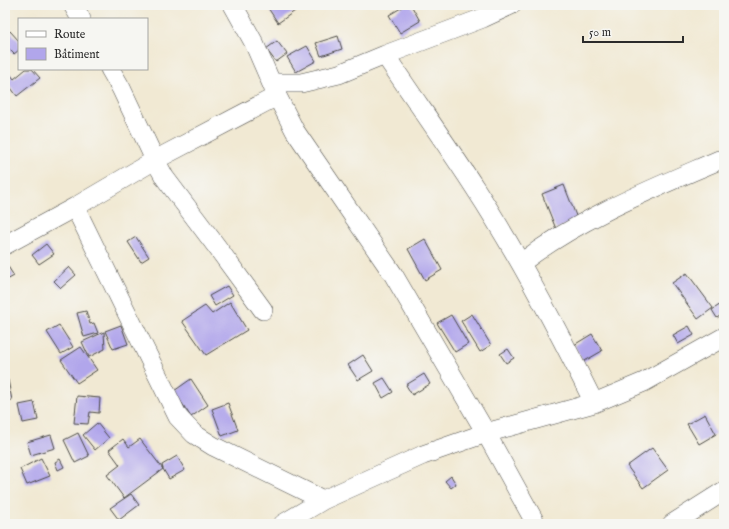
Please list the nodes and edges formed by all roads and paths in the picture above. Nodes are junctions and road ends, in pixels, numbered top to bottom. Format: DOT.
graph roads {
  1 [pos="73,5"];
  2 [pos="233,5"];
  3 [pos="511,5"];
  4 [pos="80,18"];
  5 [pos="385,55"];
  6 [pos="111,70"];
  7 [pos="275,90"];
  8 [pos="155,160"];
  9 [pos="719,160"];
  10 [pos="75,207"];
  11 [pos="5,245"];
  12 [pos="520,263"];
  13 [pos="263,310"];
  14 [pos="724,337"];
  15 [pos="594,403"];
  16 [pos="486,433"];
  17 [pos="724,491"];
  18 [pos="323,500"];
  19 [pos="283,524"];
  20 [pos="536,524"];
  21 [pos="672,524"];
  1 -- 4 [label="street"];
  2 -- 7 [label="street"];
  3 -- 5 [label="street"];
  5 -- 7 [label="street"];
  5 -- 12 [label="street"];
  6 -- 8 [label="street"];
  7 -- 8 [label="street"];
  7 -- 16 [label="street"];
  8 -- 10 [label="street"];
  8 -- 13 [label="street"];
  9 -- 12 [label="street"];
  10 -- 11 [label="street"];
  10 -- 18 [label="street"];
  12 -- 15 [label="street"];
  14 -- 15 [label="street"];
  15 -- 16 [label="street"];
  16 -- 18 [label="street"];
  16 -- 20 [label="street"];
  17 -- 21 [label="street"];
  18 -- 19 [label="street"];
}
